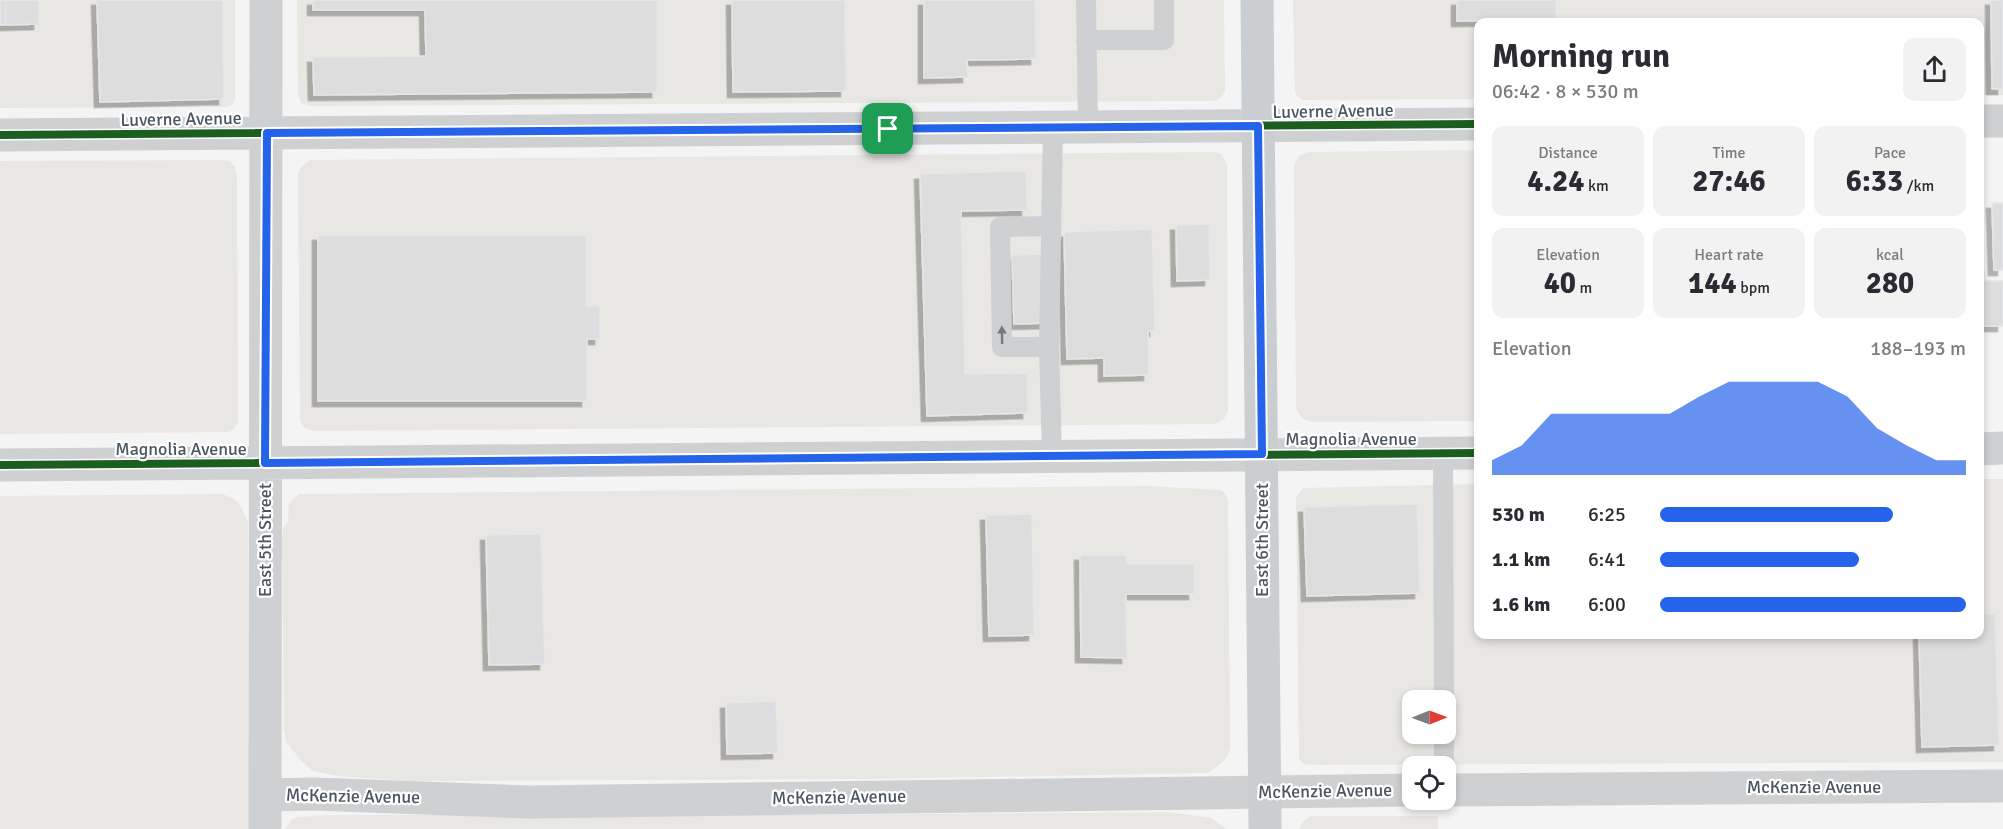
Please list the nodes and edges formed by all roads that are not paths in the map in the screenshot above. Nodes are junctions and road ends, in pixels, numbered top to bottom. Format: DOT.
graph roads {
  1 [pos="266,0"];
  2 [pos="1086,0"];
  3 [pos="1164,0"];
  4 [pos="1257,0"];
  5 [pos="1086,40"];
  6 [pos="1984,121"];
  7 [pos="2003,121"];
  8 [pos="1474,124"];
  9 [pos="1258,126"];
  10 [pos="1053,128"];
  11 [pos="1088,128"];
  12 [pos="267,133"];
  13 [pos="0,135"];
  14 [pos="1050,226"];
  15 [pos="1049,347"];
  16 [pos="1984,448"];
  17 [pos="2003,448"];
  18 [pos="1443,453"];
  19 [pos="1474,453"];
  20 [pos="1262,454"];
  21 [pos="1052,457"];
  22 [pos="265,463"];
  23 [pos="0,465"];
  24 [pos="1444,690"];
  25 [pos="2003,786"];
  26 [pos="1402,790"];
  27 [pos="1456,790"];
  28 [pos="1264,792"];
  29 [pos="265,795"];
  30 [pos="265,829"];
  31 [pos="1265,829"];
  1 -- 12 [label="street, East 5th Street"];
  2 -- 5 [label="lane"];
  3 -- 5 [label="lane"];
  4 -- 9 [label="main road, East 6th Street"];
  5 -- 11 [label="lane"];
  6 -- 7 [label="street"];
  8 -- 9 [label="street, Luverne Avenue"];
  9 -- 11 [label="street, Luverne Avenue"];
  9 -- 20 [label="main road, East 6th Street"];
  10 -- 11 [label="street, Luverne Avenue"];
  10 -- 12 [label="street, Luverne Avenue"];
  10 -- 14 [label="lane"];
  12 -- 13 [label="street, Luverne Avenue"];
  12 -- 22 [label="street, East 5th Street"];
  14 -- 15 [label="lane"];
  15 -- 14 [label="lane, one-way"];
  15 -- 21 [label="lane"];
  16 -- 17 [label="street"];
  18 -- 19 [label="street, Magnolia Avenue"];
  18 -- 20 [label="street, Magnolia Avenue"];
  18 -- 24 [label="lane"];
  20 -- 21 [label="street, Magnolia Avenue"];
  20 -- 28 [label="main road, East 6th Street"];
  21 -- 22 [label="street, Magnolia Avenue"];
  22 -- 23 [label="street, Magnolia Avenue"];
  22 -- 29 [label="street, East 5th Street"];
  25 -- 27 [label="street, McKenzie Avenue"];
  26 -- 28 [label="street, McKenzie Avenue"];
  28 -- 29 [label="street, McKenzie Avenue"];
  28 -- 31 [label="main road, East 6th Street"];
  29 -- 30 [label="street, East 5th Street"];
}
